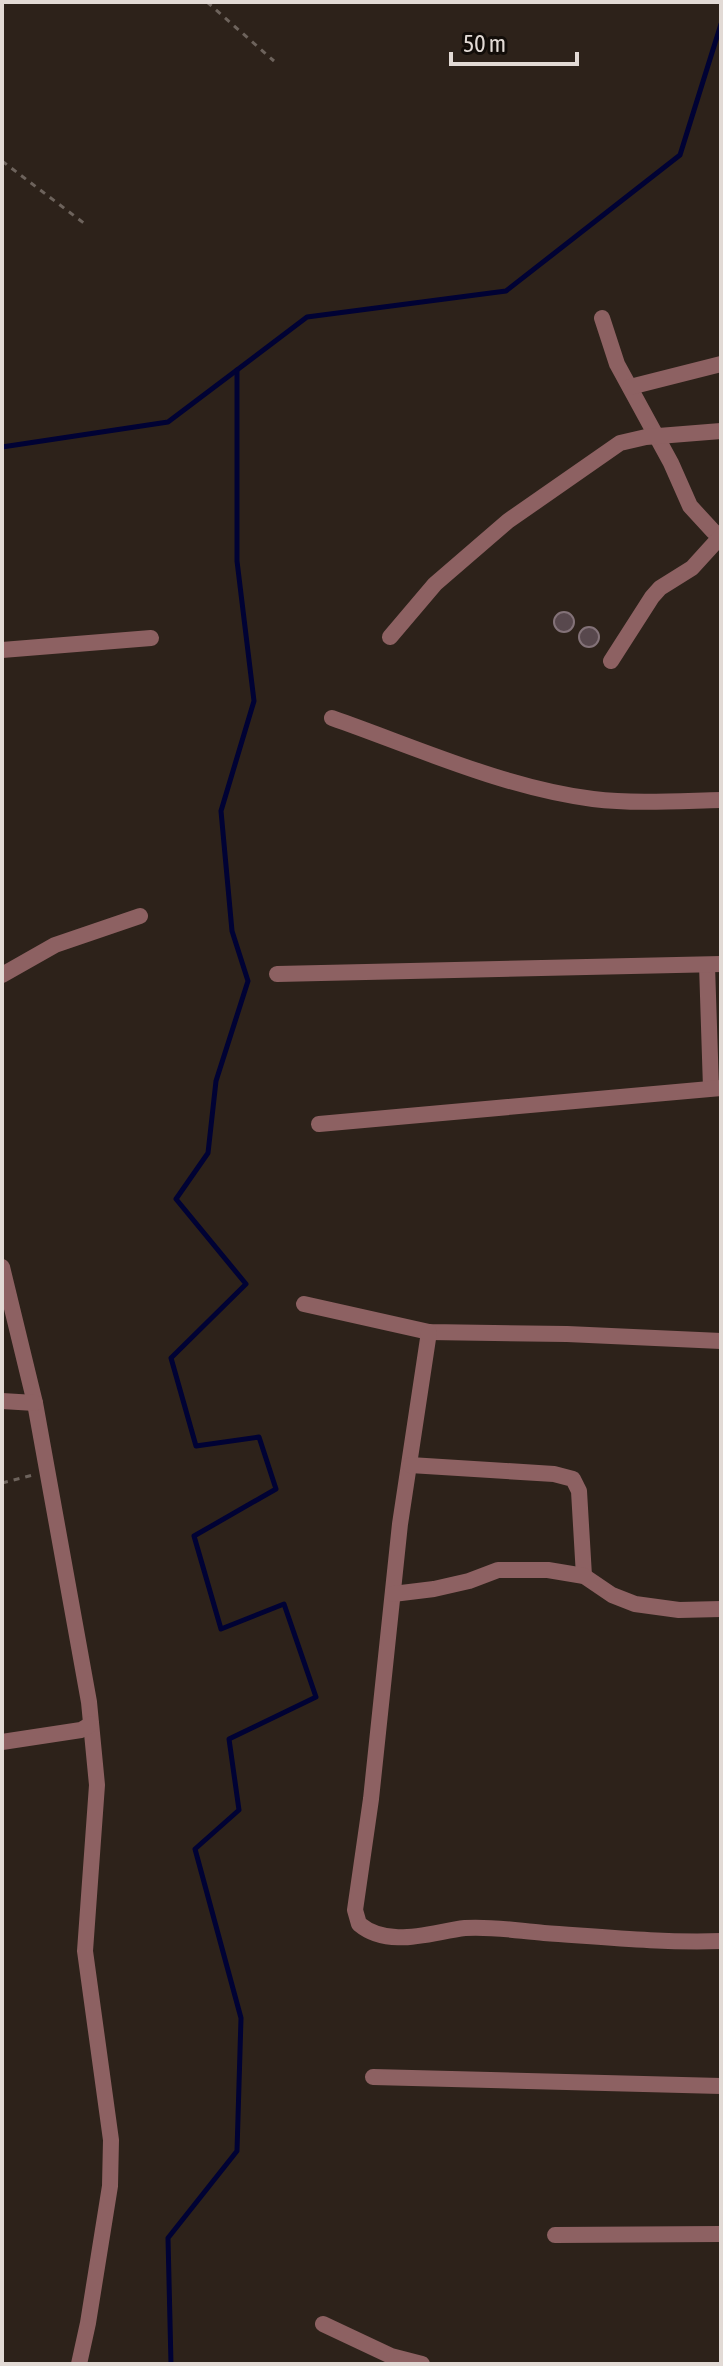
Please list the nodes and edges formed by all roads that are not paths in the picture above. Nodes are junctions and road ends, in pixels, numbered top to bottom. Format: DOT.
graph roads {
  1 [pos="602,318"];
  2 [pos="721,364"];
  3 [pos="630,387"];
  4 [pos="721,431"];
  5 [pos="657,438"];
  6 [pos="721,536"];
  7 [pos="390,637"];
  8 [pos="151,638"];
  9 [pos="2,650"];
  10 [pos="611,661"];
  11 [pos="332,718"];
  12 [pos="721,800"];
  13 [pos="140,916"];
  14 [pos="714,964"];
  15 [pos="277,974"];
  16 [pos="2,975"];
  17 [pos="716,1088"];
  18 [pos="319,1124"];
  19 [pos="2,1267"];
  20 [pos="304,1304"];
  21 [pos="429,1332"];
  22 [pos="721,1341"];
  23 [pos="2,1401"];
  24 [pos="35,1403"];
  25 [pos="410,1465"];
  26 [pos="584,1576"];
  27 [pos="393,1594"];
  28 [pos="721,1609"];
  29 [pos="91,1724"];
  30 [pos="2,1742"];
  31 [pos="721,1941"];
  32 [pos="373,2077"];
  33 [pos="721,2086"];
  34 [pos="721,2234"];
  35 [pos="555,2235"];
  36 [pos="323,2324"];
  37 [pos="79,2364"];
  38 [pos="422,2364"];
  1 -- 3 [label="street"];
  2 -- 3 [label="street"];
  3 -- 5 [label="street"];
  4 -- 5 [label="street"];
  5 -- 6 [label="street"];
  5 -- 7 [label="street"];
  6 -- 10 [label="street"];
  8 -- 9 [label="street"];
  11 -- 12 [label="street"];
  13 -- 16 [label="street"];
  14 -- 15 [label="street"];
  14 -- 17 [label="street"];
  17 -- 18 [label="street"];
  19 -- 24 [label="street"];
  20 -- 21 [label="street"];
  21 -- 22 [label="street"];
  21 -- 25 [label="street"];
  23 -- 24 [label="street"];
  24 -- 29 [label="street"];
  25 -- 26 [label="street"];
  25 -- 27 [label="street"];
  26 -- 27 [label="street"];
  26 -- 28 [label="street"];
  27 -- 31 [label="street"];
  29 -- 30 [label="street"];
  29 -- 37 [label="street"];
  32 -- 33 [label="street"];
  34 -- 35 [label="street"];
  36 -- 38 [label="street"];
}
